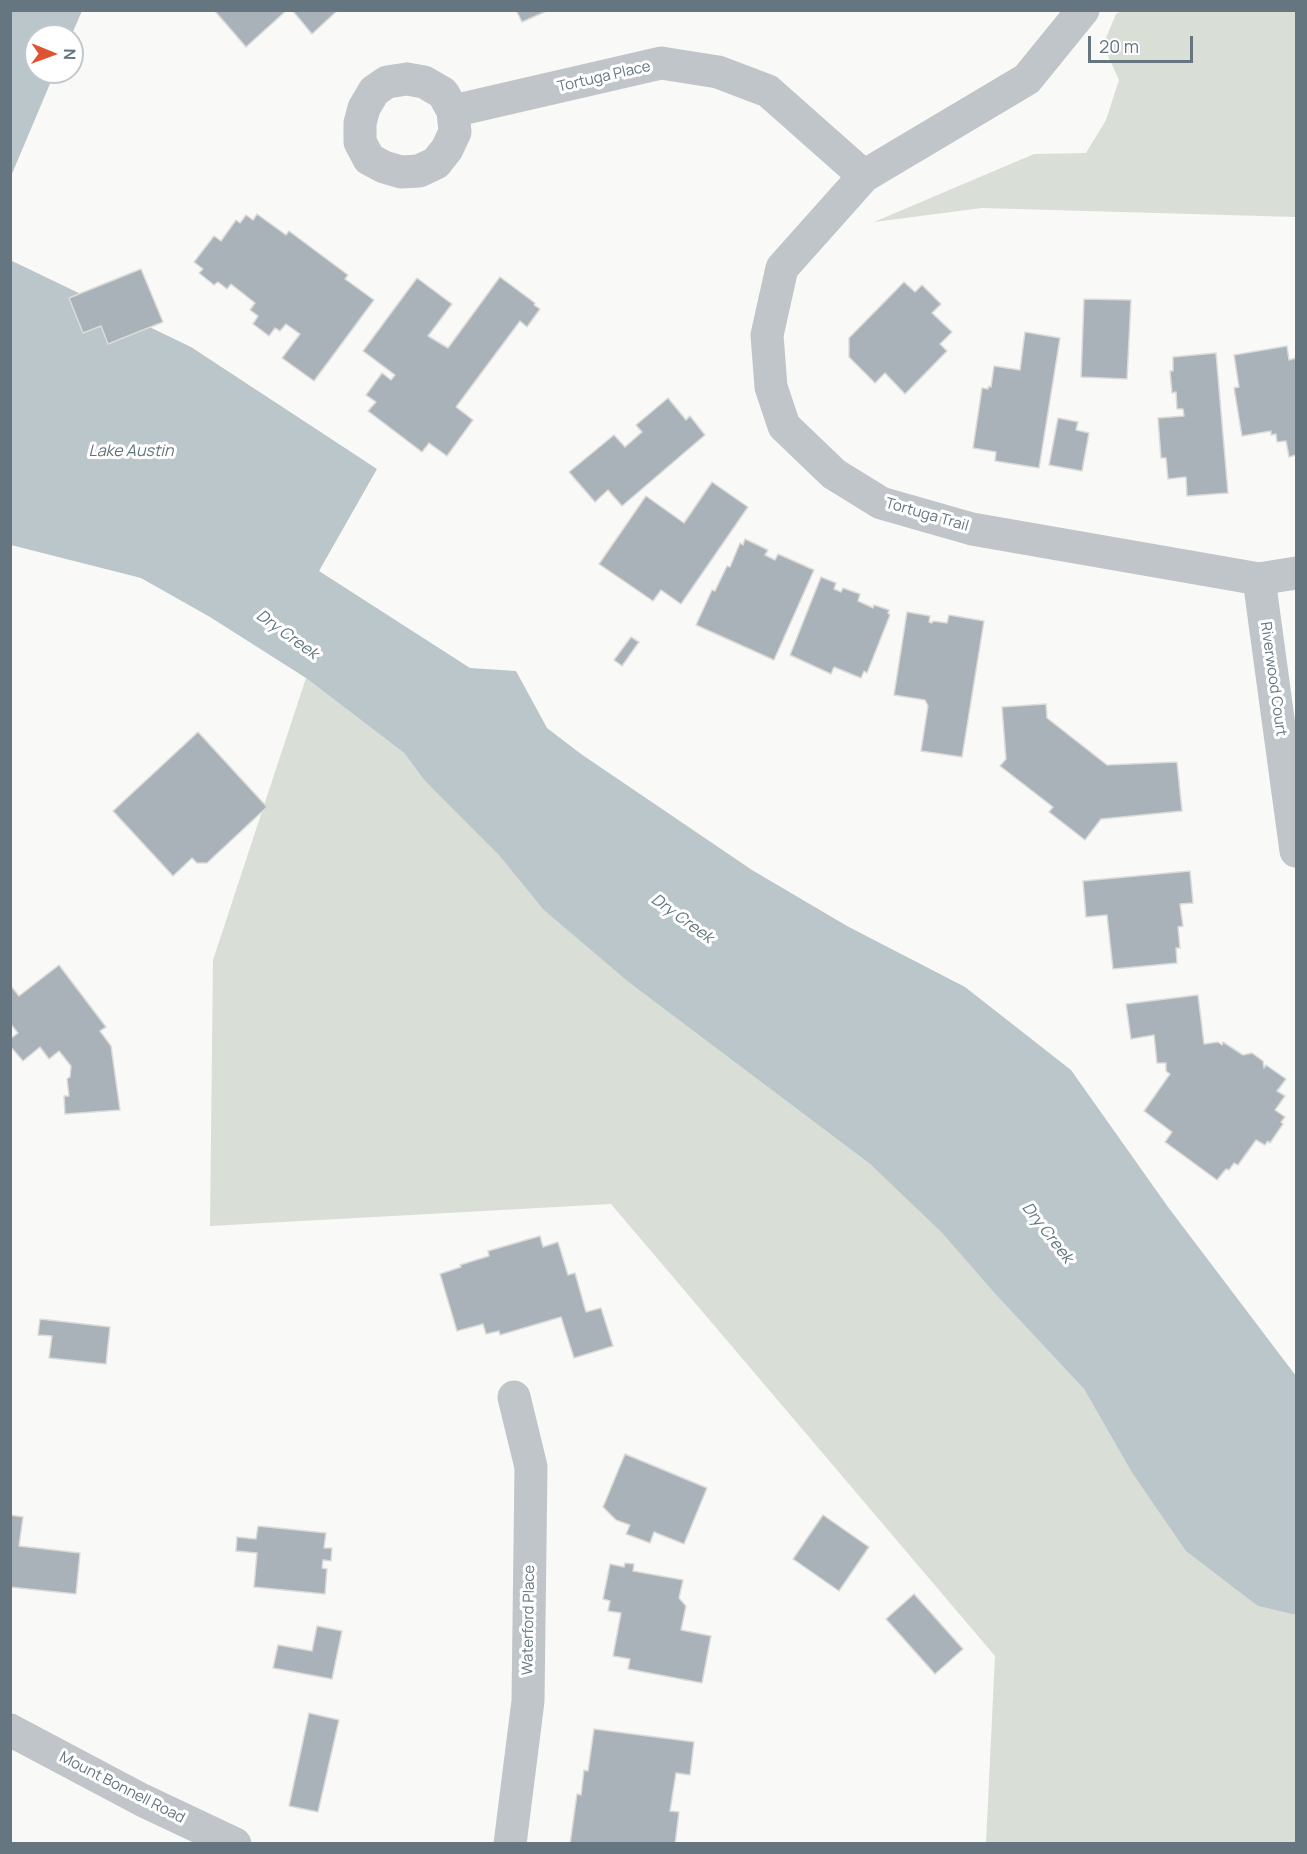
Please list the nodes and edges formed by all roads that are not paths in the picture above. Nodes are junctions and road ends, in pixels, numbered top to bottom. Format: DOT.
graph roads {
  1 [pos="1083,10"];
  2 [pos="453,111"];
  3 [pos="864,176"];
  4 [pos="1296,573"];
  5 [pos="1259,579"];
  6 [pos="1296,851"];
  7 [pos="514,1397"];
  8 [pos="10,1730"];
  9 [pos="235,1844"];
  10 [pos="510,1844"];
  1 -- 3 [label="street, Tortuga Trail"];
  2 -- 3 [label="street, Tortuga Place"];
  3 -- 5 [label="street, Tortuga Trail"];
  4 -- 5 [label="street, Tortuga Trail"];
  5 -- 6 [label="street, Riverwood Court"];
  7 -- 10 [label="street, Waterford Place"];
  8 -- 9 [label="street, Mount Bonnell Road"];
}
